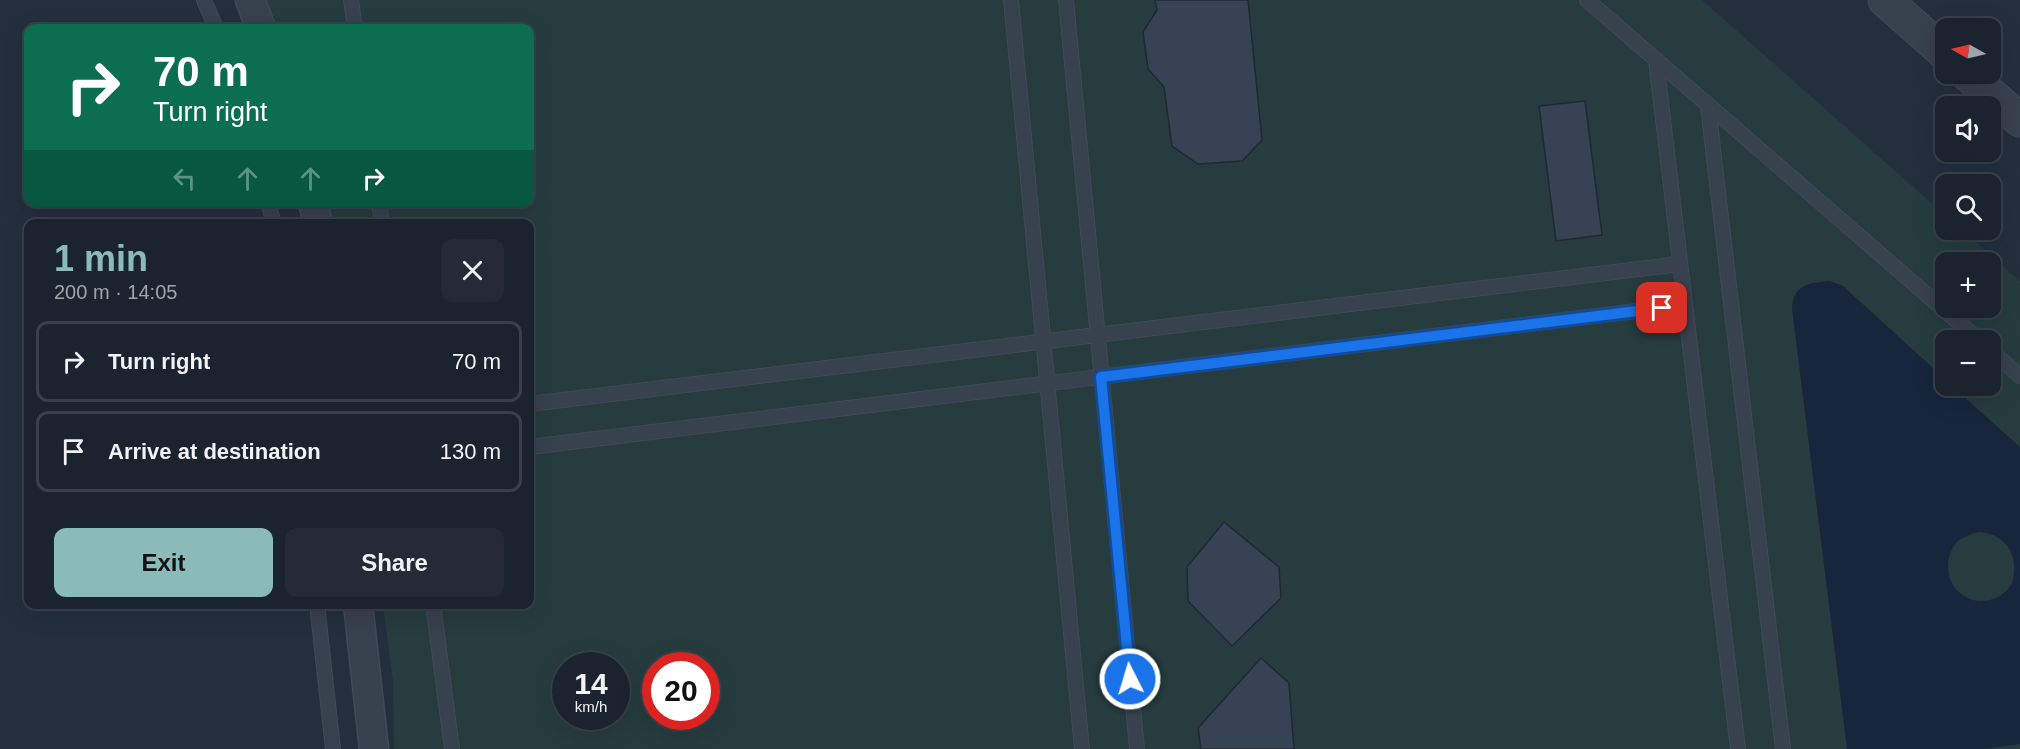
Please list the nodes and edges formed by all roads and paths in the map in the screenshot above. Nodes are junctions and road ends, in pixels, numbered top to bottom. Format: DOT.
graph roads {
  1 [pos="204,0"];
  2 [pos="250,0"];
  3 [pos="351,0"];
  4 [pos="1011,0"];
  5 [pos="1066,0"];
  6 [pos="1587,0"];
  7 [pos="1885,0"];
  8 [pos="214,24"];
  9 [pos="259,24"];
  10 [pos="354,24"];
  11 [pos="1935,44"];
  12 [pos="1656,60"];
  13 [pos="1979,84"];
  14 [pos="1708,106"];
  15 [pos="2020,120"];
  16 [pos="1680,264"];
  17 [pos="1685,305"];
  18 [pos="1967,330"];
  19 [pos="1098,335"];
  20 [pos="1043,342"];
  21 [pos="2001,360"];
  22 [pos="2020,376"];
  23 [pos="1101,377"];
  24 [pos="1047,384"];
  25 [pos="534,404"];
  26 [pos="534,447"];
  27 [pos="318,609"];
  28 [pos="359,609"];
  29 [pos="434,609"];
  30 [pos="333,749"];
  31 [pos="374,749"];
  32 [pos="452,749"];
  33 [pos="1082,749"];
  34 [pos="1137,749"];
  35 [pos="1738,749"];
  36 [pos="1783,749"];
  1 -- 8 [label="lane"];
  2 -- 9 [label="street"];
  3 -- 10 [label="lane"];
  4 -- 20 [label="lane"];
  5 -- 19 [label="lane"];
  6 -- 12 [label="lane"];
  7 -- 11 [label="street"];
  12 -- 14 [label="lane"];
  12 -- 16 [label="lane"];
  13 -- 15 [label="street"];
  14 -- 18 [label="lane"];
  14 -- 36 [label="lane"];
  16 -- 17 [label="lane"];
  16 -- 19 [label="lane"];
  17 -- 23 [label="lane"];
  17 -- 35 [label="lane"];
  19 -- 20 [label="lane"];
  19 -- 23 [label="lane"];
  20 -- 24 [label="lane"];
  20 -- 25 [label="lane"];
  21 -- 22 [label="lane"];
  23 -- 24 [label="lane"];
  23 -- 34 [label="lane"];
  24 -- 26 [label="lane"];
  24 -- 33 [label="lane"];
  27 -- 30 [label="lane"];
  28 -- 31 [label="street"];
  29 -- 32 [label="lane"];
}
